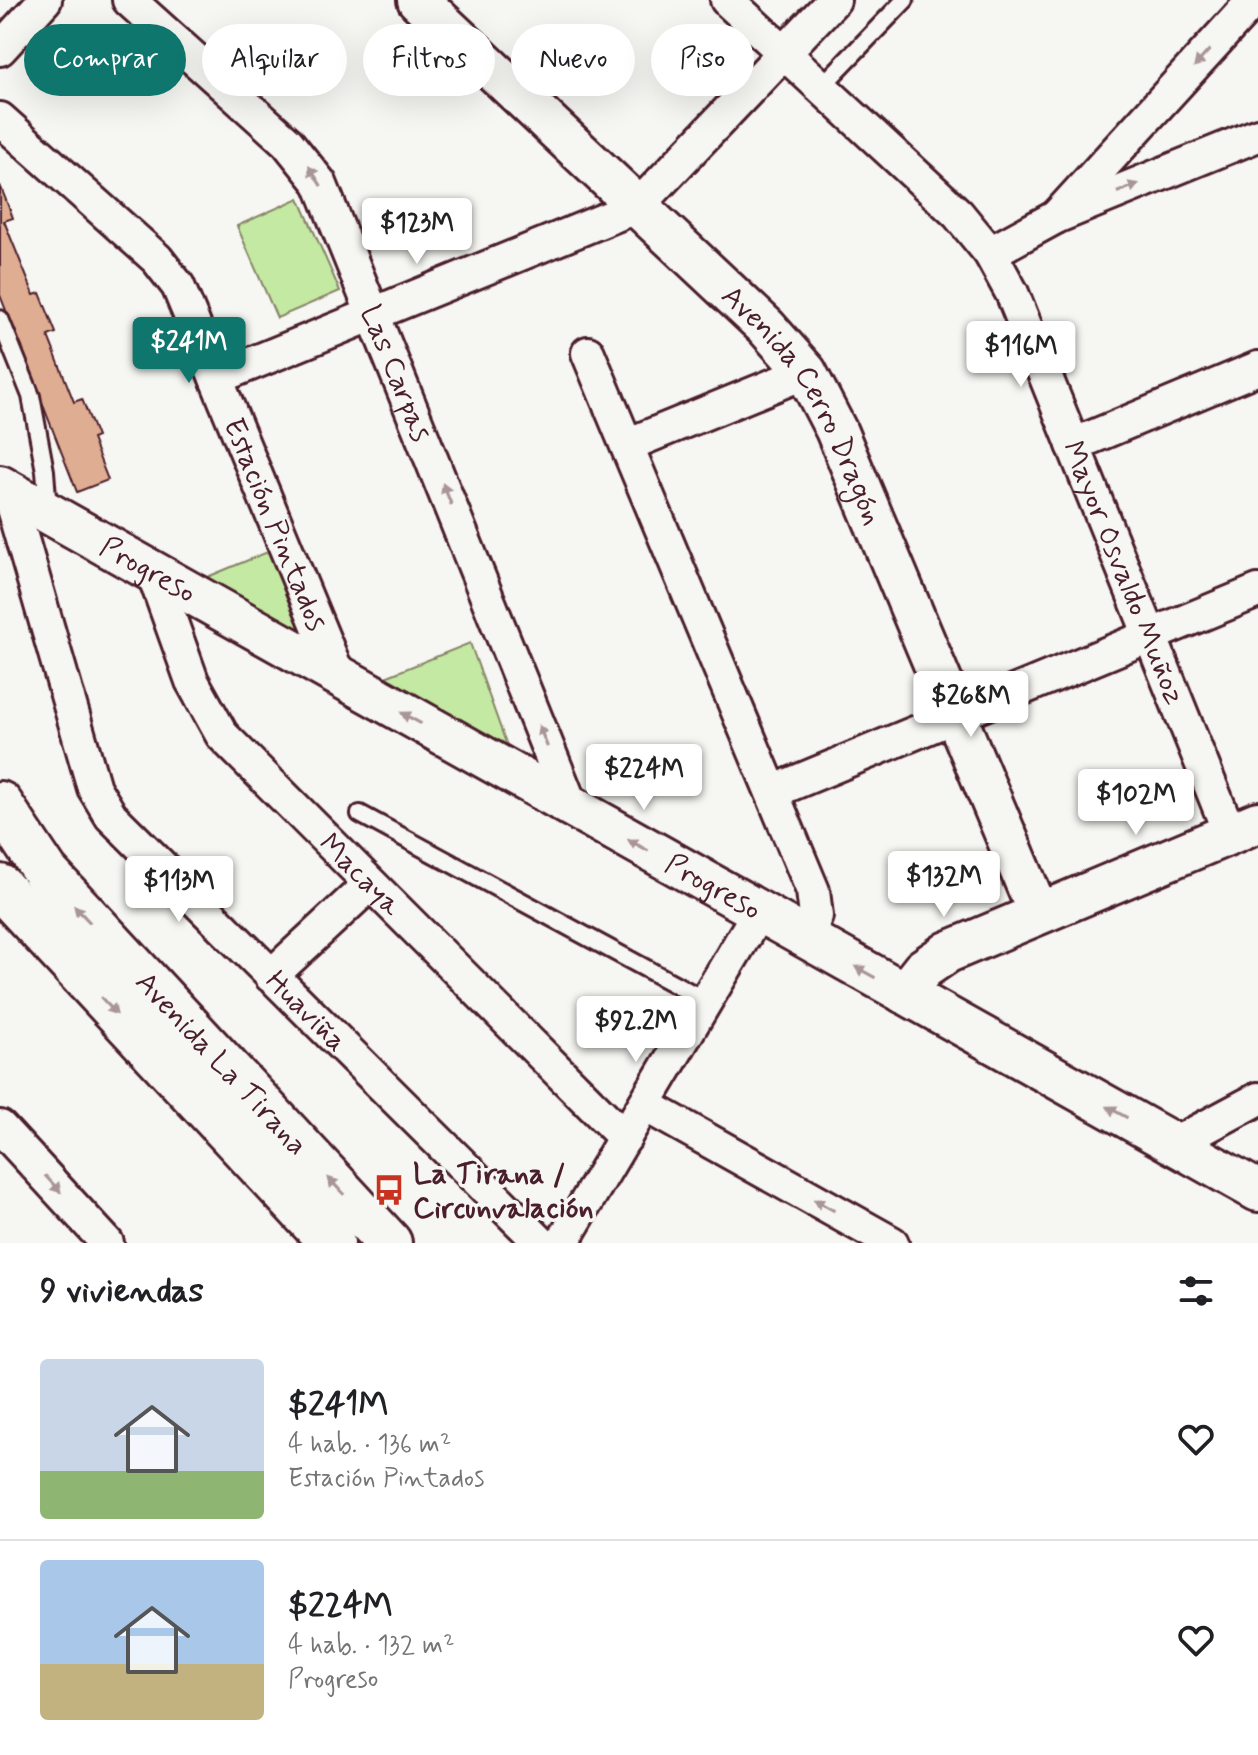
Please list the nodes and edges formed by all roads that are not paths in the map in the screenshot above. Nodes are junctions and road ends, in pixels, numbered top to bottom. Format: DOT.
graph roads {
  1 [pos="45,0"];
  2 [pos="129,0"];
  3 [pos="418,0"];
  4 [pos="727,0"];
  5 [pos="834,0"];
  6 [pos="905,0"];
  7 [pos="1254,0"];
  8 [pos="0,49"];
  9 [pos="784,53"];
  10 [pos="821,87"];
  11 [pos="0,119"];
  12 [pos="1258,135"];
  13 [pos="638,206"];
  14 [pos="1056,217"];
  15 [pos="990,253"];
  16 [pos="375,314"];
  17 [pos="0,319"];
  18 [pos="588,353"];
  19 [pos="1258,368"];
  20 [pos="806,372"];
  21 [pos="216,378"];
  22 [pos="627,445"];
  23 [pos="1073,445"];
  24 [pos="4,488"];
  25 [pos="48,513"];
  26 [pos="153,572"];
  27 [pos="1258,591"];
  28 [pos="1150,636"];
  29 [pos="339,677"];
  30 [pos="957,715"];
  31 [pos="772,792"];
  32 [pos="0,804"];
  33 [pos="572,808"];
  34 [pos="360,814"];
  35 [pos="1244,828"];
  36 [pos="370,884"];
  37 [pos="0,887"];
  38 [pos="1038,912"];
  39 [pos="758,913"];
  40 [pos="806,939"];
  41 [pos="271,976"];
  42 [pos="904,993"];
  43 [pos="706,1001"];
  44 [pos="1258,1099"];
  45 [pos="645,1105"];
  46 [pos="0,1127"];
  47 [pos="625,1138"];
  48 [pos="1174,1144"];
  49 [pos="1258,1191"];
  50 [pos="390,1238"];
  51 [pos="107,1243"];
  52 [pos="332,1243"];
  53 [pos="541,1243"];
  54 [pos="562,1243"];
  55 [pos="892,1243"];
  1 -- 8 [label="street"];
  16 -- 2 [label="street, Las Carpas, one-way"];
  3 -- 13 [label="street, Avenida Cerro Dragón"];
  4 -- 9 [label="street, Mayor Osvaldo Muñoz"];
  5 -- 9 [label="street"];
  6 -- 10 [label="lane"];
  7 -- 14 [label="street, one-way"];
  9 -- 10 [label="street, Mayor Osvaldo Muñoz"];
  9 -- 13 [label="street"];
  10 -- 15 [label="street, Mayor Osvaldo Muñoz"];
  11 -- 21 [label="street, Estación Pintados"];
  14 -- 12 [label="street, one-way"];
  13 -- 16 [label="street"];
  13 -- 20 [label="street, Avenida Cerro Dragón"];
  14 -- 15 [label="street"];
  15 -- 23 [label="street, Mayor Osvaldo Muñoz"];
  16 -- 21 [label="street"];
  33 -- 16 [label="street, Las Carpas, one-way"];
  17 -- 25 [label="lane"];
  18 -- 22 [label="street"];
  19 -- 23 [label="street"];
  20 -- 22 [label="street"];
  20 -- 30 [label="street, Avenida Cerro Dragón"];
  21 -- 29 [label="street, Estación Pintados"];
  22 -- 31 [label="street"];
  23 -- 28 [label="street, Mayor Osvaldo Muñoz"];
  24 -- 25 [label="street, Progreso"];
  24 -- 41 [label="street, Huaviña"];
  25 -- 26 [label="street, Progreso"];
  26 -- 29 [label="street, Progreso"];
  26 -- 36 [label="street, Macaya"];
  27 -- 28 [label="street"];
  28 -- 30 [label="street"];
  28 -- 35 [label="street, Mayor Osvaldo Muñoz"];
  33 -- 29 [label="street, Progreso, one-way"];
  30 -- 31 [label="street"];
  30 -- 38 [label="street, Avenida Cerro Dragón"];
  31 -- 40 [label="street"];
  50 -- 32 [label="highway, Avenida La Tirana, one-way"];
  39 -- 33 [label="street, Progreso, one-way"];
  34 -- 43 [label="lane"];
  35 -- 38 [label="street"];
  36 -- 41 [label="street"];
  36 -- 47 [label="street, Macaya"];
  37 -- 52 [label="highway, Avenida La Tirana, one-way"];
  38 -- 42 [label="street"];
  39 -- 40 [label="street, Progreso"];
  39 -- 43 [label="street"];
  42 -- 40 [label="street, Progreso, one-way"];
  41 -- 53 [label="street, Huaviña"];
  48 -- 42 [label="street, Progreso, one-way"];
  43 -- 45 [label="street"];
  44 -- 48 [label="street"];
  45 -- 47 [label="street"];
  55 -- 45 [label="street, one-way"];
  46 -- 51 [label="street, one-way"];
  47 -- 54 [label="street"];
  48 -- 49 [label="street, Progreso"];
}
